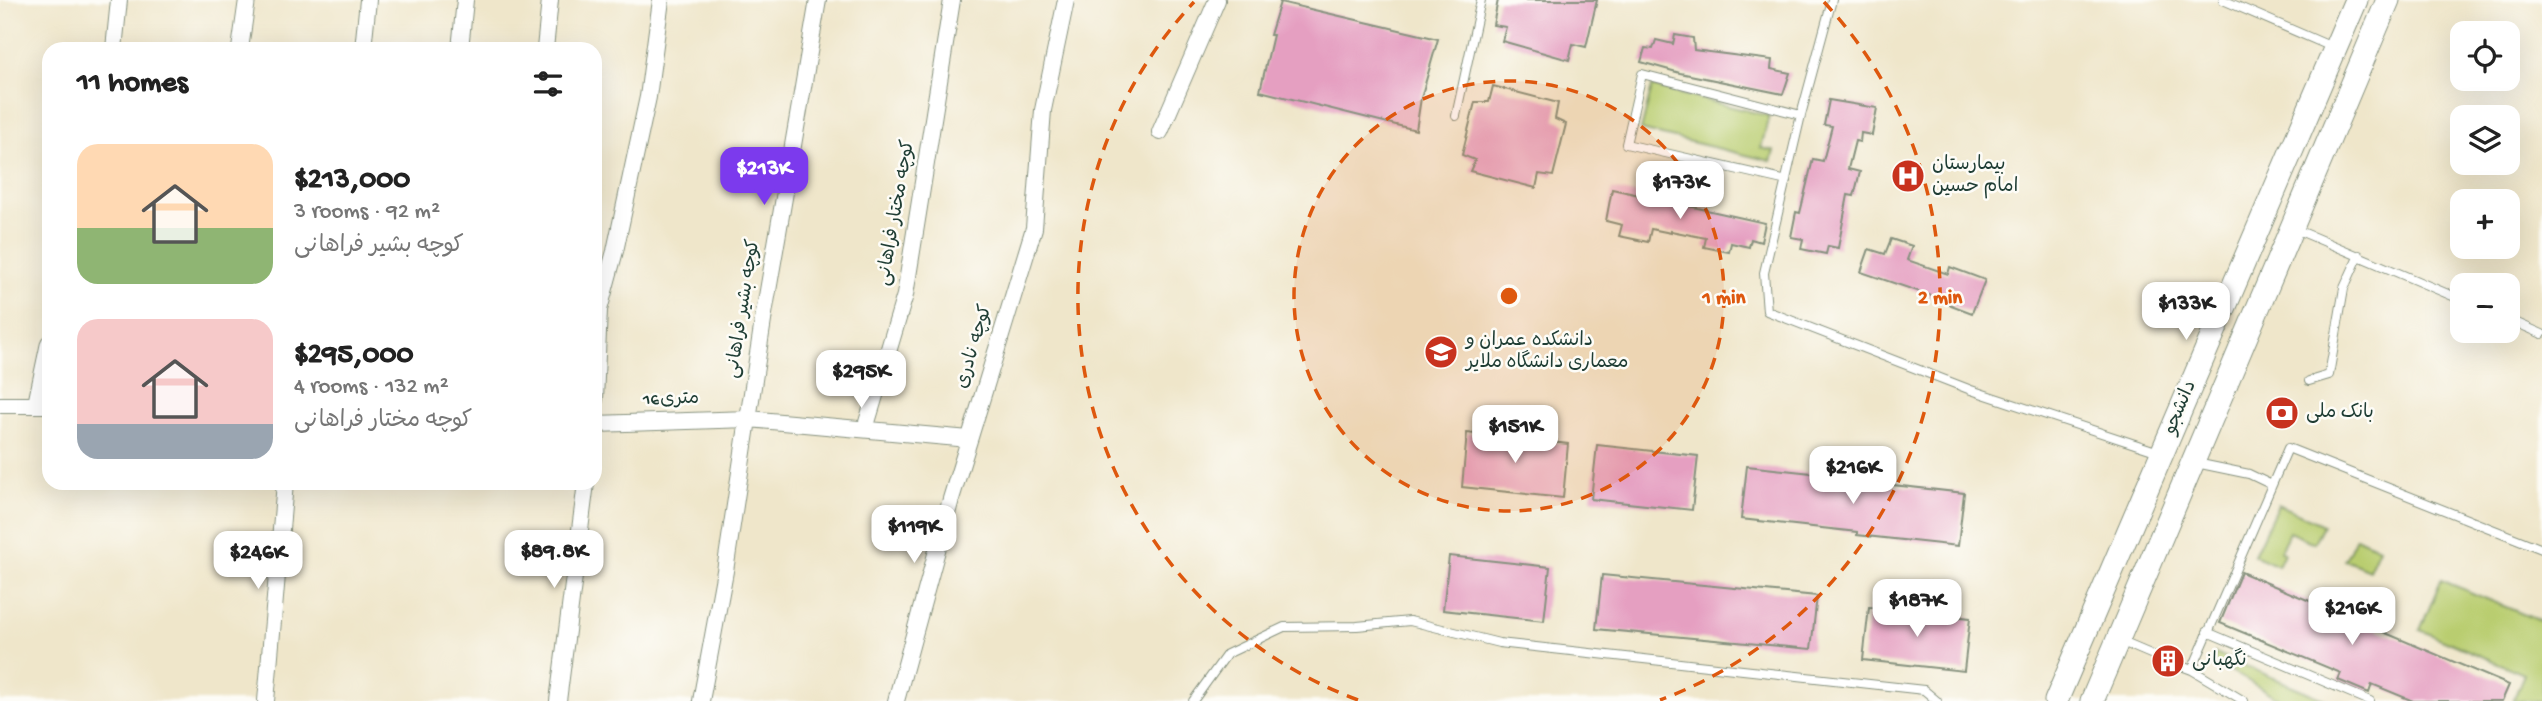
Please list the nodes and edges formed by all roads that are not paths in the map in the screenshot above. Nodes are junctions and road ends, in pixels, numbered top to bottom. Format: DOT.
graph roads {
  1 [pos="119,0"];
  2 [pos="247,0"];
  3 [pos="368,0"];
  4 [pos="465,0"];
  5 [pos="550,0"];
  6 [pos="661,0"];
  7 [pos="818,0"];
  8 [pos="952,0"];
  9 [pos="1066,0"];
  10 [pos="1217,0"];
  11 [pos="1481,0"];
  12 [pos="1832,0"];
  13 [pos="2223,0"];
  14 [pos="2356,0"];
  15 [pos="2388,0"];
  16 [pos="115,42"];
  17 [pos="241,42"];
  18 [pos="364,42"];
  19 [pos="461,42"];
  20 [pos="546,42"];
  21 [pos="2335,48"];
  22 [pos="1801,115"];
  23 [pos="1456,116"];
  24 [pos="1160,132"];
  25 [pos="1787,181"];
  26 [pos="2292,228"];
  27 [pos="2359,255"];
  28 [pos="2450,295"];
  29 [pos="602,299"];
  30 [pos="2520,324"];
  31 [pos="2542,334"];
  32 [pos="2309,381"];
  33 [pos="0,405"];
  34 [pos="42,405"];
  35 [pos="749,419"];
  36 [pos="602,424"];
  37 [pos="865,429"];
  38 [pos="969,439"];
  39 [pos="2162,453"];
  40 [pos="2193,463"];
  41 [pos="2272,485"];
  42 [pos="284,490"];
  43 [pos="585,490"];
  44 [pos="2542,549"];
  45 [pos="2207,632"];
  46 [pos="2118,640"];
  47 [pos="2160,658"];
  48 [pos="2176,664"];
  49 [pos="2192,670"];
  50 [pos="266,701"];
  51 [pos="558,701"];
  52 [pos="701,701"];
  53 [pos="896,701"];
  54 [pos="1193,701"];
  55 [pos="1937,701"];
  56 [pos="2056,701"];
  57 [pos="2092,701"];
  58 [pos="2244,701"];
  59 [pos="2370,701"];
  1 -- 16 [label="street"];
  2 -- 17 [label="street"];
  3 -- 18 [label="street"];
  4 -- 19 [label="street"];
  5 -- 20 [label="street"];
  6 -- 29 [label="street"];
  7 -- 35 [label="street, کوچه بشیر فراهانی"];
  8 -- 37 [label="street, کوچه مختار فراهانی"];
  9 -- 38 [label="street, کوچه نادری"];
  10 -- 24 [label="street"];
  11 -- 23 [label="lane"];
  12 -- 22 [label="lane"];
  13 -- 21 [label="lane"];
  14 -- 21 [label="main road, دانشجو"];
  15 -- 26 [label="main road, دانشجو"];
  21 -- 39 [label="main road, دانشجو"];
  22 -- 25 [label="lane"];
  22 -- 25 [label="lane"];
  25 -- 39 [label="lane"];
  26 -- 27 [label="lane"];
  26 -- 40 [label="main road, دانشجو"];
  27 -- 28 [label="lane"];
  27 -- 32 [label="lane"];
  30 -- 31 [label="lane"];
  33 -- 34 [label="street"];
  35 -- 36 [label="street, 16متری"];
  35 -- 37 [label="street, 16متری"];
  35 -- 52 [label="street, کوچه بشیر فراهانی"];
  37 -- 38 [label="street, 16متری"];
  38 -- 53 [label="street, کوچه نادری"];
  39 -- 56 [label="main road, دانشجو"];
  40 -- 41 [label="lane"];
  40 -- 46 [label="main road, دانشجو"];
  41 -- 44 [label="lane"];
  41 -- 45 [label="lane"];
  42 -- 50 [label="street"];
  43 -- 51 [label="street"];
  45 -- 49 [label="lane"];
  45 -- 59 [label="lane"];
  46 -- 47 [label="lane"];
  46 -- 57 [label="main road, دانشجو"];
  48 -- 49 [label="lane"];
  49 -- 58 [label="lane"];
  54 -- 55 [label="lane"];
}
